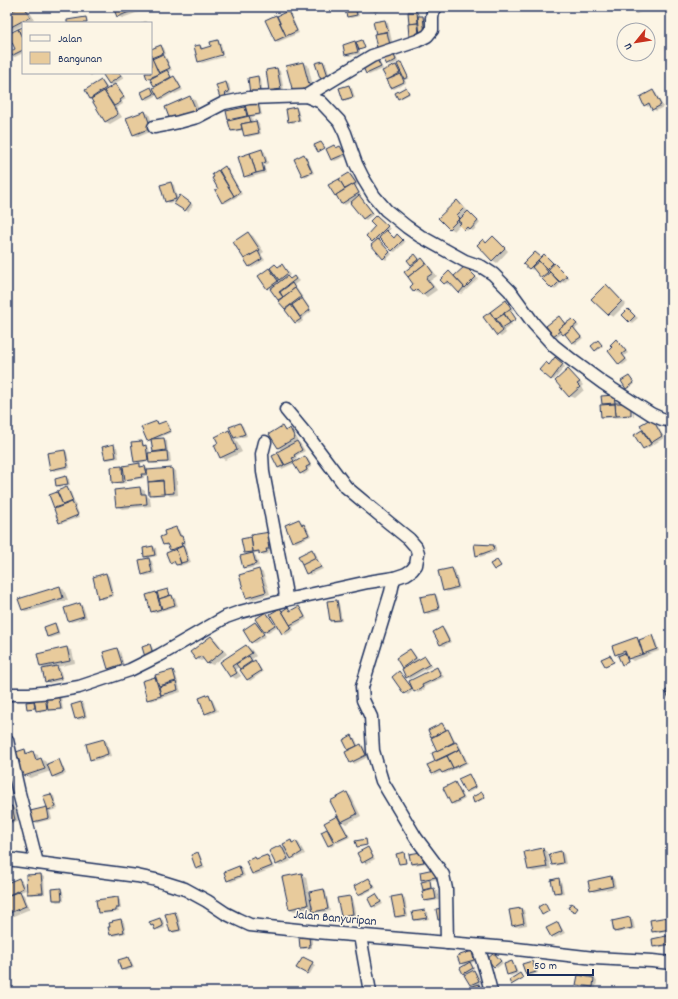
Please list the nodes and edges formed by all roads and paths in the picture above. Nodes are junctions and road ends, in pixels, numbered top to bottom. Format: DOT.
graph roads {
  1 [pos="436,7"];
  2 [pos="306,96"];
  3 [pos="154,127"];
  4 [pos="286,410"];
  5 [pos="671,421"];
  6 [pos="265,442"];
  7 [pos="394,578"];
  8 [pos="286,600"];
  9 [pos="7,694"];
  10 [pos="7,740"];
  11 [pos="7,859"];
  12 [pos="37,863"];
  13 [pos="360,936"];
  14 [pos="447,943"];
  15 [pos="477,946"];
  16 [pos="671,963"];
  17 [pos="370,992"];
  18 [pos="491,992"];
  1 -- 2 [label="street"];
  2 -- 3 [label="street"];
  2 -- 5 [label="street"];
  4 -- 7 [label="street"];
  6 -- 8 [label="street"];
  7 -- 8 [label="street"];
  7 -- 14 [label="street"];
  8 -- 9 [label="street"];
  10 -- 12 [label="street"];
  11 -- 12 [label="street, Jalan Banyuripan"];
  12 -- 13 [label="street, Jalan Banyuripan"];
  13 -- 14 [label="street, Jalan Banyuripan"];
  13 -- 17 [label="street"];
  14 -- 15 [label="street, Jalan Banyuripan"];
  15 -- 16 [label="street, Jalan Banyuripan"];
  15 -- 18 [label="street"];
}
